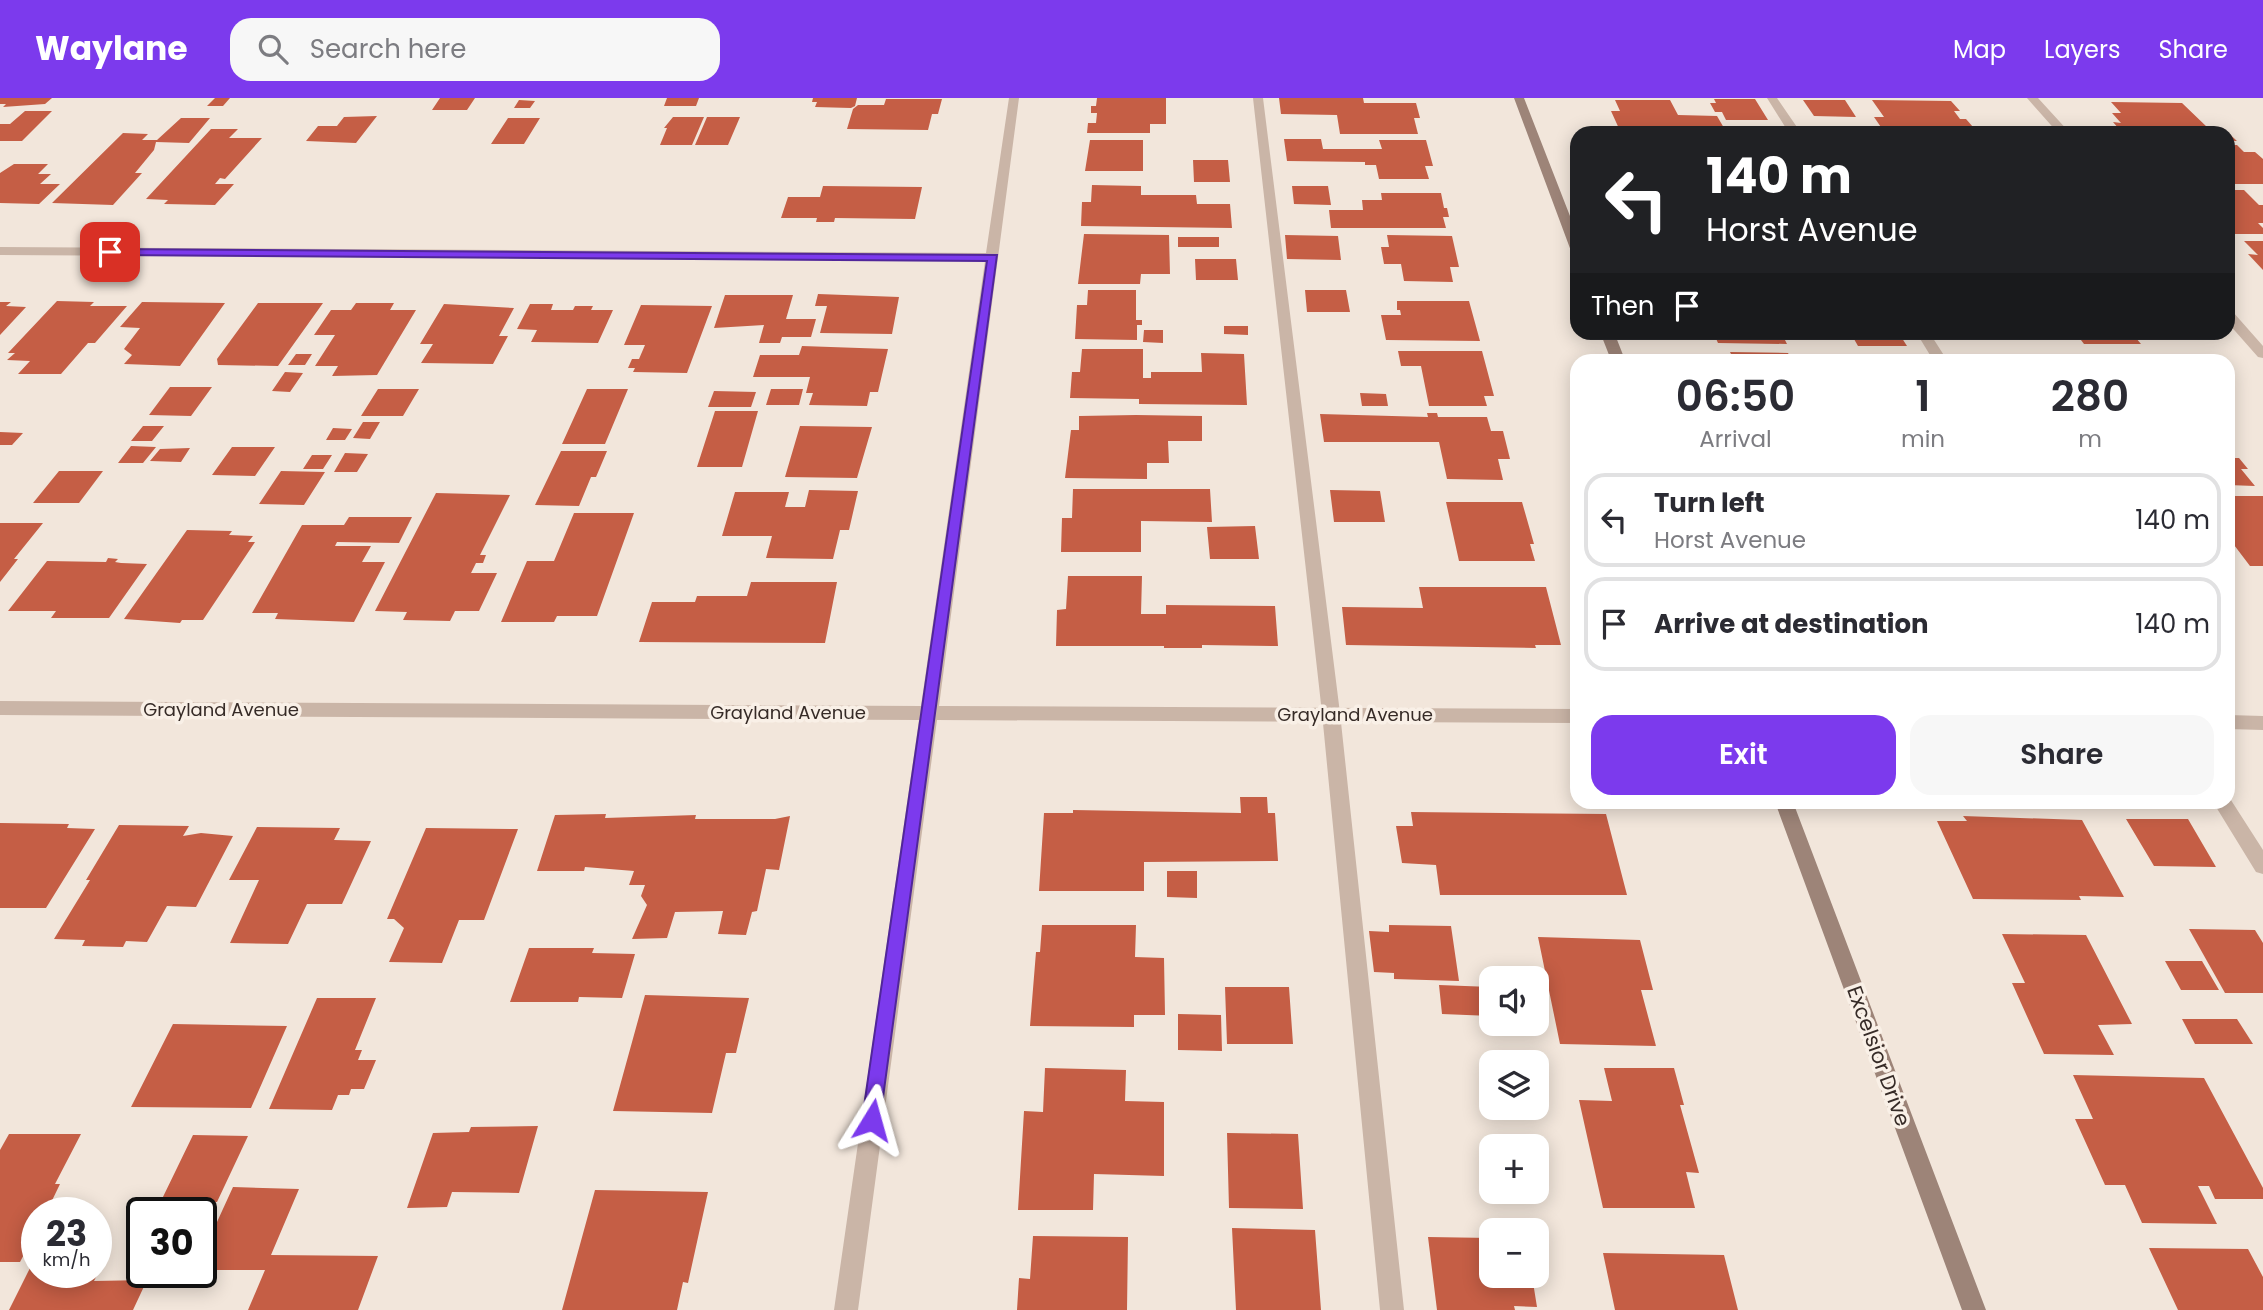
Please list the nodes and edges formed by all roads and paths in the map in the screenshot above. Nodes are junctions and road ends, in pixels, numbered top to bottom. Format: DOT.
graph roads {
  1 [pos="1014,98"];
  2 [pos="1258,98"];
  3 [pos="1519,98"];
  4 [pos="1772,98"];
  5 [pos="2032,98"];
  6 [pos="1790,126"];
  7 [pos="2058,126"];
  8 [pos="1570,233"];
  9 [pos="0,251"];
  10 [pos="993,257"];
  11 [pos="2235,323"];
  12 [pos="2263,354"];
  13 [pos="0,708"];
  14 [pos="928,713"];
  15 [pos="1331,713"];
  16 [pos="1570,716"];
  17 [pos="2235,722"];
  18 [pos="2263,723"];
  19 [pos="1787,809"];
  20 [pos="2226,809"];
  21 [pos="2263,866"];
  22 [pos="846,1310"];
  23 [pos="1392,1310"];
  24 [pos="1974,1310"];
  1 -- 10 [label="street"];
  2 -- 15 [label="street"];
  3 -- 8 [label="main road"];
  4 -- 6 [label="street"];
  5 -- 7 [label="street"];
  9 -- 10 [label="street"];
  10 -- 14 [label="street"];
  11 -- 12 [label="street"];
  13 -- 14 [label="street, Grayland Avenue"];
  14 -- 15 [label="street, Grayland Avenue"];
  14 -- 22 [label="street"];
  15 -- 16 [label="street, Grayland Avenue"];
  15 -- 23 [label="street"];
  17 -- 18 [label="street"];
  19 -- 24 [label="main road, Excelsior Drive"];
  20 -- 21 [label="street"];
}
